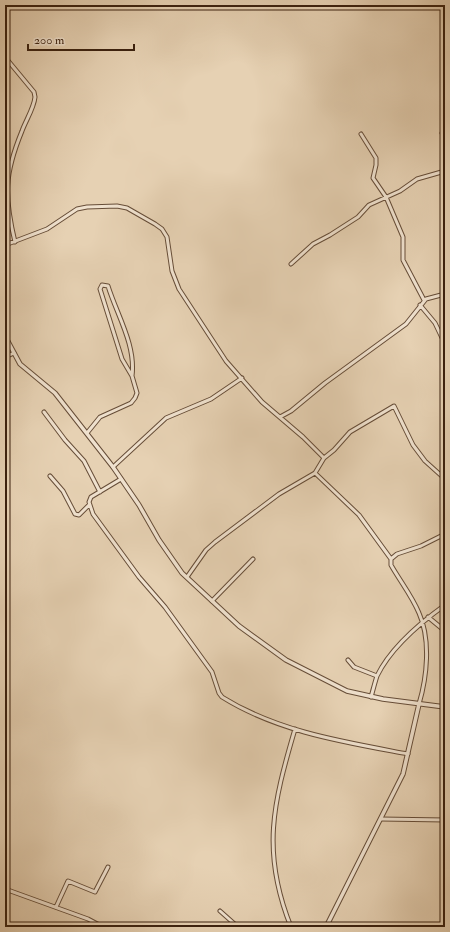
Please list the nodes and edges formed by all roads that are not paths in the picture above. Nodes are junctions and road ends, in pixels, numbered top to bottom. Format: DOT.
graph roads {
  1 [pos="5,57"];
  2 [pos="445,127"];
  3 [pos="361,134"];
  4 [pos="445,138"];
  5 [pos="445,171"];
  6 [pos="386,197"];
  7 [pos="15,242"];
  8 [pos="5,245"];
  9 [pos="291,264"];
  10 [pos="445,294"];
  11 [pos="424,300"];
  12 [pos="420,305"];
  13 [pos="5,336"];
  14 [pos="445,344"];
  15 [pos="14,354"];
  16 [pos="5,357"];
  17 [pos="132,376"];
  18 [pos="242,378"];
  19 [pos="44,412"];
  20 [pos="280,416"];
  21 [pos="87,433"];
  22 [pos="324,458"];
  23 [pos="113,467"];
  24 [pos="315,473"];
  25 [pos="50,476"];
  26 [pos="121,479"];
  27 [pos="445,479"];
  28 [pos="100,492"];
  29 [pos="89,505"];
  30 [pos="445,534"];
  31 [pos="253,559"];
  32 [pos="391,559"];
  33 [pos="187,577"];
  34 [pos="212,600"];
  35 [pos="445,605"];
  36 [pos="428,617"];
  37 [pos="422,622"];
  38 [pos="445,631"];
  39 [pos="348,660"];
  40 [pos="377,676"];
  41 [pos="371,697"];
  42 [pos="419,704"];
  43 [pos="445,707"];
  44 [pos="295,729"];
  45 [pos="408,754"];
  46 [pos="381,819"];
  47 [pos="445,820"];
  48 [pos="108,867"];
  49 [pos="5,889"];
  50 [pos="56,907"];
  51 [pos="220,911"];
  52 [pos="103,927"];
  53 [pos="238,927"];
  54 [pos="291,927"];
  55 [pos="326,927"];
  1 -- 7 [label="street"];
  2 -- 4 [label="street"];
  3 -- 6 [label="street"];
  5 -- 6 [label="street"];
  6 -- 9 [label="street"];
  6 -- 11 [label="street"];
  7 -- 8 [label="street"];
  7 -- 18 [label="street"];
  10 -- 11 [label="street"];
  11 -- 12 [label="street"];
  12 -- 14 [label="street"];
  12 -- 20 [label="street"];
  13 -- 15 [label="street"];
  15 -- 16 [label="street"];
  15 -- 21 [label="street"];
  17 -- 17 [label="street"];
  17 -- 21 [label="street"];
  18 -- 20 [label="street"];
  18 -- 23 [label="street"];
  19 -- 28 [label="street"];
  20 -- 22 [label="street"];
  21 -- 23 [label="street"];
  22 -- 24 [label="street"];
  22 -- 27 [label="street"];
  23 -- 26 [label="street"];
  24 -- 32 [label="street"];
  24 -- 33 [label="street"];
  25 -- 29 [label="street"];
  26 -- 28 [label="street"];
  26 -- 33 [label="street"];
  28 -- 29 [label="street"];
  29 -- 44 [label="street"];
  30 -- 32 [label="street"];
  31 -- 34 [label="street"];
  32 -- 37 [label="street"];
  33 -- 34 [label="street"];
  34 -- 41 [label="street"];
  35 -- 36 [label="street"];
  36 -- 37 [label="street"];
  36 -- 38 [label="street"];
  37 -- 40 [label="street"];
  37 -- 42 [label="street"];
  39 -- 40 [label="street"];
  40 -- 41 [label="street"];
  41 -- 42 [label="street"];
  42 -- 43 [label="street"];
  42 -- 45 [label="street"];
  44 -- 45 [label="street"];
  44 -- 54 [label="street"];
  45 -- 46 [label="street"];
  46 -- 47 [label="street"];
  46 -- 55 [label="street"];
  48 -- 50 [label="street"];
  49 -- 50 [label="street"];
  50 -- 52 [label="street"];
  51 -- 53 [label="street"];
}
